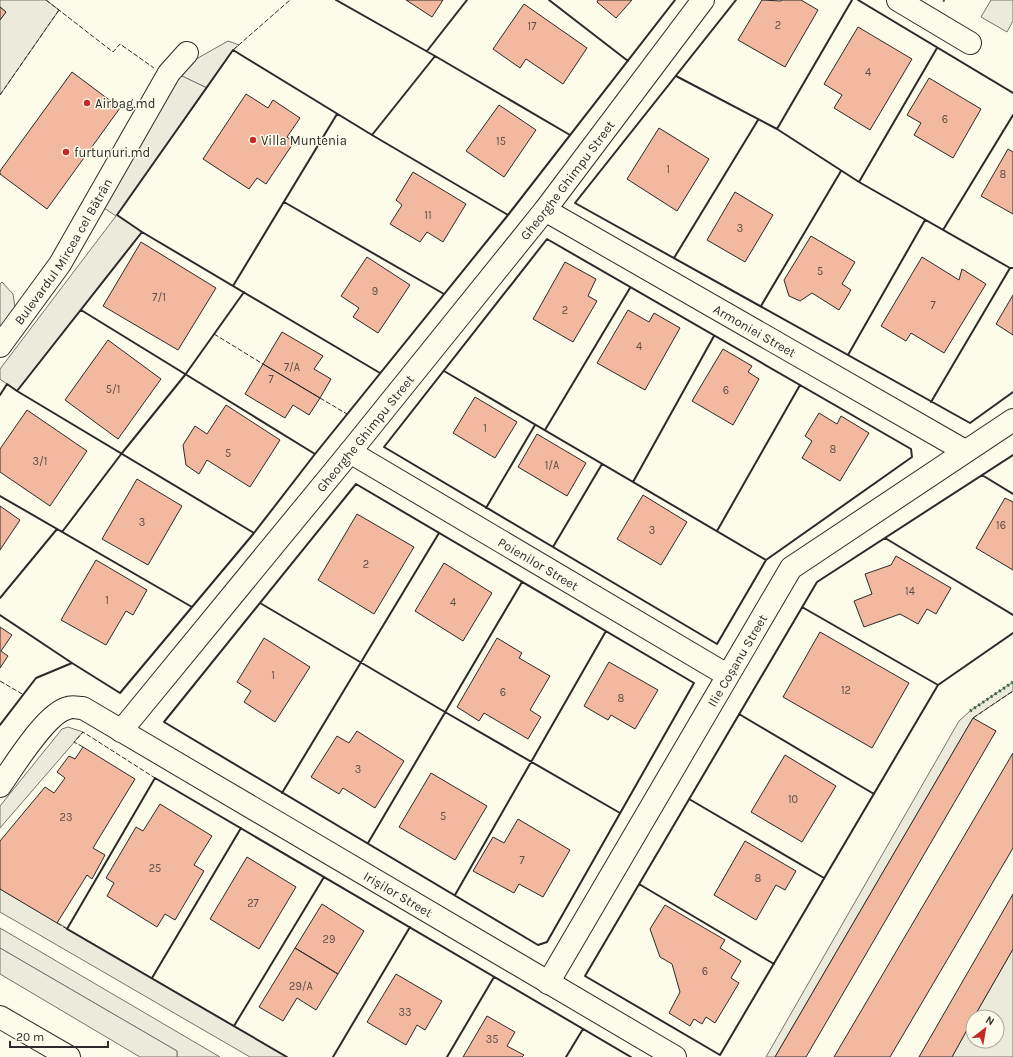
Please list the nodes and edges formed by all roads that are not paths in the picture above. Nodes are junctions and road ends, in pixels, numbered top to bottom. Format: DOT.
graph roads {
  1 [pos="703,0"];
  2 [pos="898,0"];
  3 [pos="970,43"];
  4 [pos="187,53"];
  5 [pos="545,210"];
  6 [pos="0,346"];
  7 [pos="1013,420"];
  8 [pos="965,451"];
  9 [pos="350,452"];
  10 [pos="727,675"];
  11 [pos="121,731"];
  12 [pos="0,786"];
  13 [pos="548,983"];
  14 [pos="0,1017"];
  15 [pos="69,1057"];
  16 [pos="675,1057"];
  1 -- 5 [label="street, Gheorghe Ghimpu Street"];
  2 -- 3 [label="street"];
  4 -- 6 [label="street, Bulevardul Mircea cel Bătrân"];
  5 -- 8 [label="street, Armoniei Street"];
  5 -- 9 [label="street, Gheorghe Ghimpu Street"];
  7 -- 8 [label="street, Ilie Coșanu Street"];
  8 -- 10 [label="street, Ilie Coșanu Street"];
  9 -- 10 [label="street, Poienilor Street"];
  9 -- 11 [label="street, Gheorghe Ghimpu Street"];
  10 -- 13 [label="street, Ilie Coșanu Street"];
  11 -- 12 [label="street"];
  11 -- 13 [label="street, Irișilor Street"];
  13 -- 16 [label="street, Irișilor Street"];
  14 -- 15 [label="street"];
}
